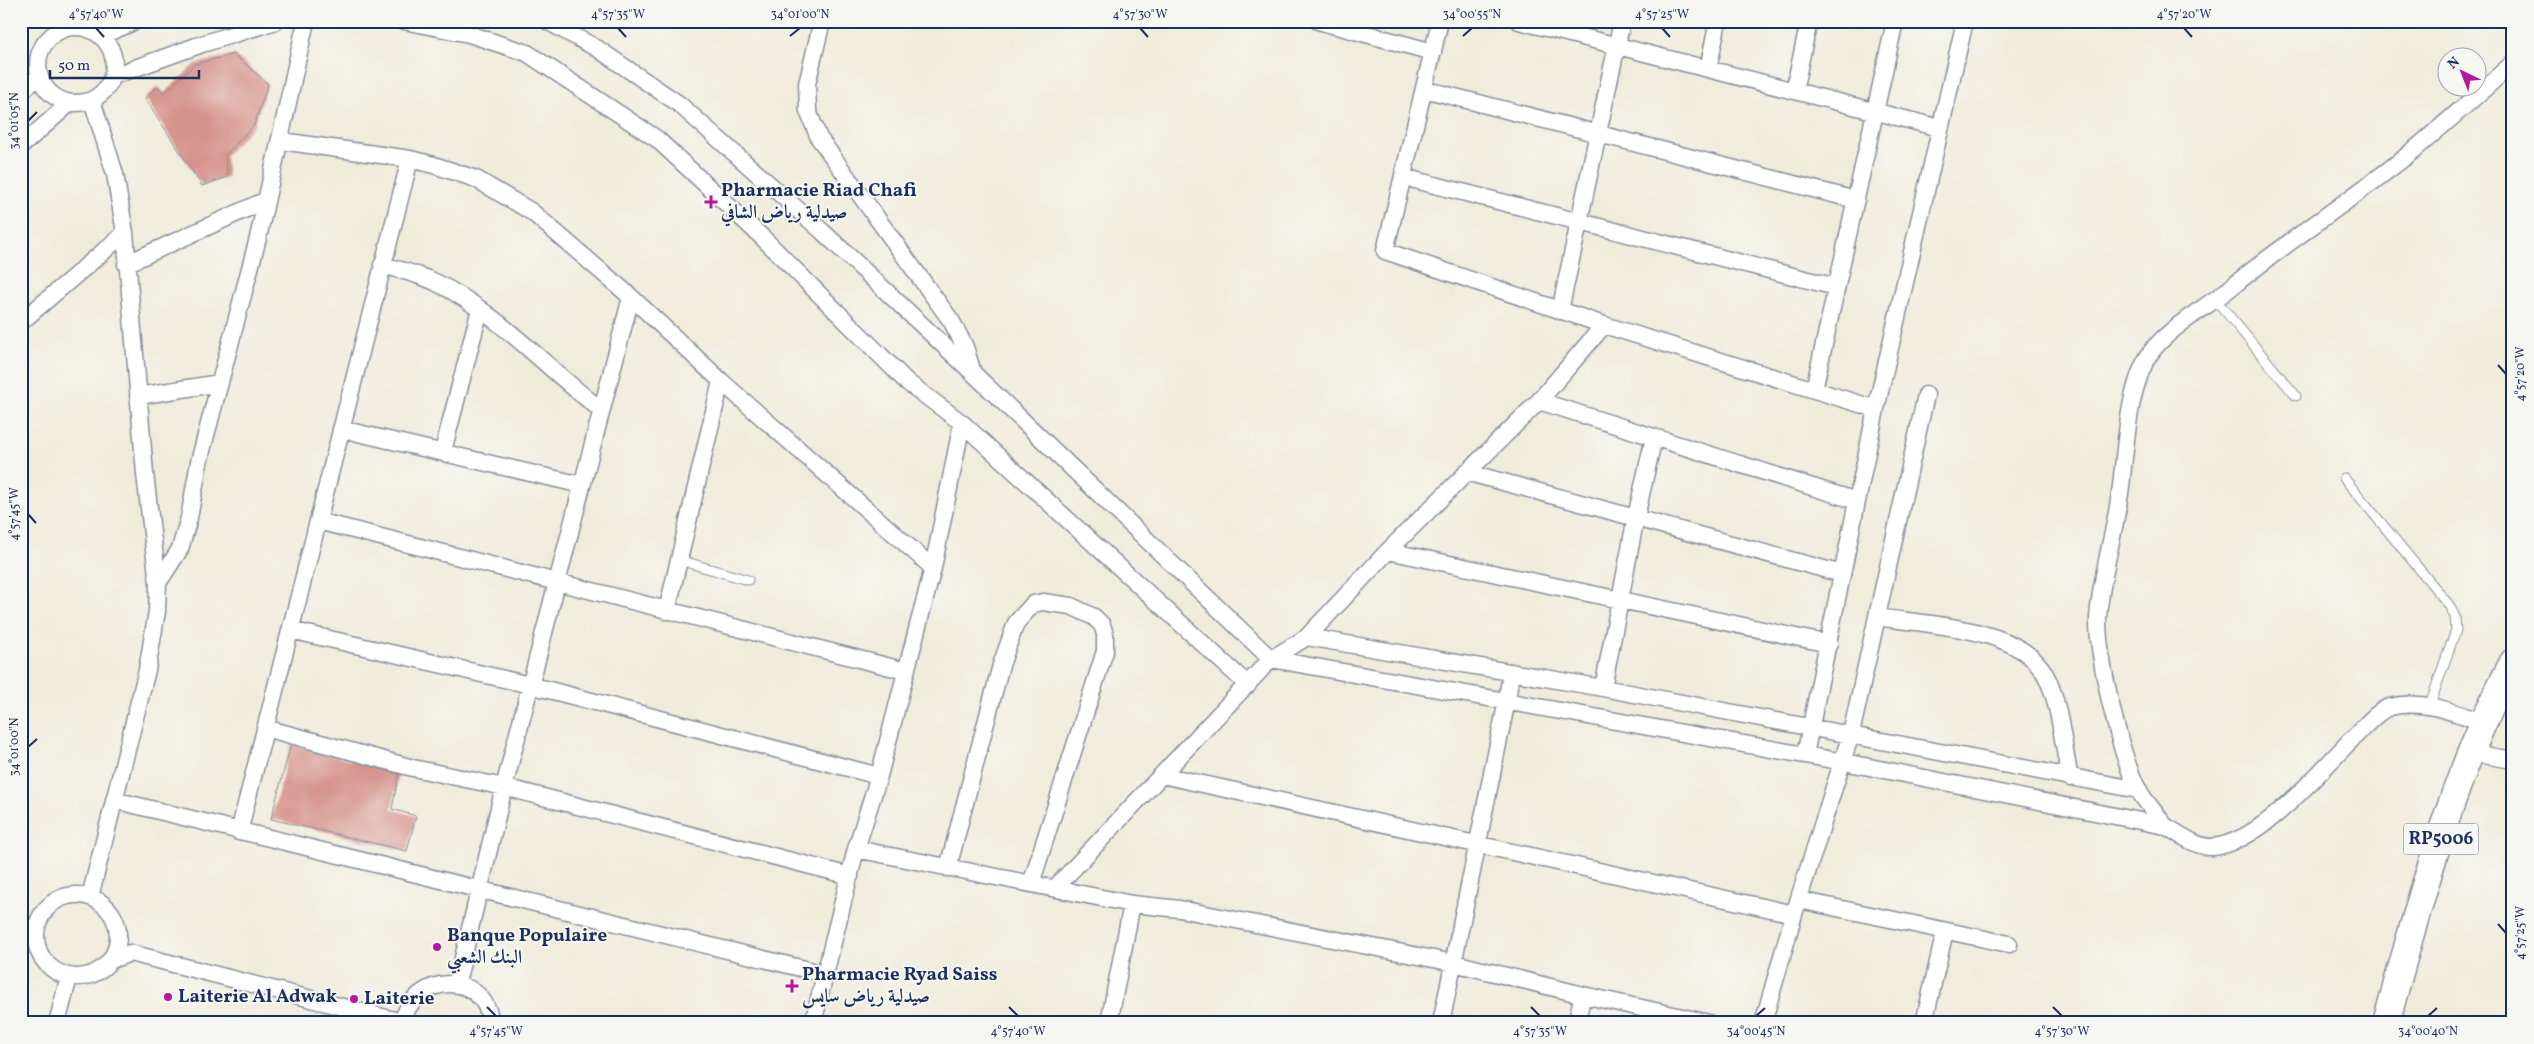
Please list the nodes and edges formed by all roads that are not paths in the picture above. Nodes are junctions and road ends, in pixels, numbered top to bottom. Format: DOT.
graph roads {
  1 [pos="136,21"];
  2 [pos="276,21"];
  3 [pos="306,21"];
  4 [pos="404,21"];
  5 [pos="547,21"];
  6 [pos="822,21"];
  7 [pos="1318,21"];
  8 [pos="1440,21"];
  9 [pos="1518,21"];
  10 [pos="1622,21"];
  11 [pos="1718,21"];
  12 [pos="1809,21"];
  13 [pos="1895,21"];
  14 [pos="1965,21"];
  15 [pos="102,36"];
  16 [pos="1616,46"];
  17 [pos="1433,52"];
  18 [pos="2513,64"];
  19 [pos="1708,69"];
  20 [pos="40,76"];
  21 [pos="113,76"];
  22 [pos="1424,89"];
  23 [pos="21,91"];
  24 [pos="1794,91"];
  25 [pos="92,100"];
  26 [pos="70,103"];
  27 [pos="1875,112"];
  28 [pos="1940,128"];
  29 [pos="1598,134"];
  30 [pos="281,141"];
  31 [pos="21,146"];
  32 [pos="410,159"];
  33 [pos="1403,177"];
  34 [pos="266,200"];
  35 [pos="1856,200"];
  36 [pos="1579,222"];
  37 [pos="125,233"];
  38 [pos="126,264"];
  39 [pos="382,265"];
  40 [pos="1836,287"];
  41 [pos="631,297"];
  42 [pos="2216,300"];
  43 [pos="480,309"];
  44 [pos="1560,311"];
  45 [pos="21,322"];
  46 [pos="1604,325"];
  47 [pos="972,373"];
  48 [pos="722,381"];
  49 [pos="220,383"];
  50 [pos="1814,390"];
  51 [pos="1926,395"];
  52 [pos="138,396"];
  53 [pos="2296,396"];
  54 [pos="1539,401"];
  55 [pos="600,409"];
  56 [pos="1876,409"];
  57 [pos="962,423"];
  58 [pos="341,429"];
  59 [pos="1654,438"];
  60 [pos="442,451"];
  61 [pos="1466,472"];
  62 [pos="2344,478"];
  63 [pos="582,485"];
  64 [pos="1857,500"];
  65 [pos="1636,517"];
  66 [pos="318,520"];
  67 [pos="1388,551"];
  68 [pos="679,560"];
  69 [pos="933,568"];
  70 [pos="1842,574"];
  71 [pos="748,580"];
  72 [pos="158,583"];
  73 [pos="557,583"];
  74 [pos="1620,601"];
  75 [pos="667,611"];
  76 [pos="1877,617"];
  77 [pos="290,630"];
  78 [pos="1308,637"];
  79 [pos="1829,644"];
  80 [pos="1271,659"];
  81 [pos="2513,662"];
  82 [pos="906,671"];
  83 [pos="1511,672"];
  84 [pos="530,685"];
  85 [pos="1248,685"];
  86 [pos="1603,688"];
  87 [pos="1507,700"];
  88 [pos="2429,706"];
  89 [pos="2482,722"];
  90 [pos="265,728"];
  91 [pos="1812,728"];
  92 [pos="1851,734"];
  93 [pos="2471,753"];
  94 [pos="1805,755"];
  95 [pos="2513,760"];
  96 [pos="1844,762"];
  97 [pos="1162,775"];
  98 [pos="879,776"];
  99 [pos="2070,778"];
  100 [pos="504,788"];
  101 [pos="2139,790"];
  102 [pos="114,800"];
  103 [pos="2165,826"];
  104 [pos="239,832"];
  105 [pos="1476,843"];
  106 [pos="856,849"];
  107 [pos="948,868"];
  108 [pos="850,876"];
  109 [pos="1031,884"];
  110 [pos="1055,888"];
  111 [pos="479,890"];
  112 [pos="90,897"];
  113 [pos="1132,904"];
  114 [pos="1797,907"];
  115 [pos="29,928"];
  116 [pos="1945,931"];
  117 [pos="118,936"];
  118 [pos="2009,944"];
  119 [pos="130,953"];
  120 [pos="111,960"];
  121 [pos="1454,963"];
  122 [pos="825,974"];
  123 [pos="69,977"];
  124 [pos="457,983"];
  125 [pos="1583,995"];
  126 [pos="402,1022"];
  127 [pos="57,1023"];
  128 [pos="491,1023"];
  129 [pos="813,1023"];
  130 [pos="1108,1023"];
  131 [pos="1441,1023"];
  132 [pos="1576,1023"];
  133 [pos="1710,1023"];
  134 [pos="1763,1023"];
  135 [pos="1924,1023"];
  136 [pos="2386,1023"];
  1 -- 15 [label="street"];
  2 -- 21 [label="street"];
  3 -- 30 [label="street"];
  4 -- 57 [label="street"];
  5 -- 47 [label="street"];
  6 -- 47 [label="street"];
  7 -- 17 [label="street"];
  8 -- 17 [label="street"];
  9 -- 16 [label="street"];
  10 -- 16 [label="street"];
  11 -- 19 [label="street"];
  12 -- 24 [label="street"];
  13 -- 27 [label="street"];
  14 -- 28 [label="street"];
  15 -- 20 [label="street"];
  15 -- 21 [label="street"];
  16 -- 19 [label="street"];
  16 -- 29 [label="street"];
  17 -- 22 [label="street"];
  18 -- 42 [label="street"];
  19 -- 24 [label="street"];
  20 -- 23 [label="street"];
  20 -- 26 [label="street"];
  21 -- 25 [label="street"];
  22 -- 29 [label="street"];
  22 -- 33 [label="street"];
  24 -- 27 [label="street"];
  25 -- 26 [label="street"];
  25 -- 37 [label="street"];
  26 -- 31 [label="street"];
  27 -- 28 [label="street"];
  27 -- 35 [label="street"];
  28 -- 56 [label="street"];
  29 -- 35 [label="street"];
  29 -- 36 [label="street"];
  30 -- 32 [label="street"];
  30 -- 34 [label="street"];
  32 -- 39 [label="street"];
  32 -- 41 [label="street"];
  33 -- 36 [label="street"];
  33 -- 44 [label="street"];
  34 -- 38 [label="street"];
  34 -- 49 [label="street"];
  35 -- 40 [label="street"];
  36 -- 40 [label="street"];
  36 -- 44 [label="street"];
  37 -- 38 [label="street"];
  37 -- 45 [label="street"];
  38 -- 52 [label="street"];
  39 -- 43 [label="street"];
  39 -- 58 [label="street"];
  40 -- 50 [label="street"];
  41 -- 48 [label="street"];
  41 -- 55 [label="street"];
  42 -- 53 [label="lane"];
  42 -- 101 [label="street"];
  43 -- 55 [label="street"];
  43 -- 60 [label="street"];
  44 -- 46 [label="street"];
  46 -- 50 [label="street"];
  46 -- 54 [label="street"];
  47 -- 80 [label="street"];
  48 -- 68 [label="street"];
  48 -- 69 [label="street"];
  49 -- 52 [label="street"];
  49 -- 72 [label="street"];
  50 -- 56 [label="street"];
  51 -- 76 [label="street"];
  52 -- 72 [label="street"];
  54 -- 59 [label="street"];
  54 -- 61 [label="street"];
  55 -- 63 [label="street"];
  56 -- 64 [label="street"];
  57 -- 69 [label="street"];
  57 -- 85 [label="street"];
  58 -- 60 [label="street"];
  58 -- 66 [label="street"];
  59 -- 64 [label="street"];
  59 -- 65 [label="street"];
  60 -- 63 [label="street"];
  61 -- 65 [label="street"];
  61 -- 67 [label="street"];
  62 -- 88 [label="lane"];
  63 -- 73 [label="street"];
  64 -- 70 [label="street"];
  65 -- 70 [label="street"];
  65 -- 74 [label="street"];
  66 -- 73 [label="street"];
  66 -- 77 [label="street"];
  67 -- 74 [label="street"];
  67 -- 78 [label="street"];
  68 -- 71 [label="lane"];
  68 -- 75 [label="street"];
  69 -- 82 [label="street"];
  70 -- 79 [label="street"];
  72 -- 102 [label="street"];
  73 -- 75 [label="street"];
  73 -- 84 [label="street"];
  74 -- 79 [label="street"];
  74 -- 86 [label="street"];
  75 -- 82 [label="street"];
  76 -- 92 [label="street"];
  76 -- 99 [label="street"];
  77 -- 84 [label="street"];
  77 -- 90 [label="street"];
  78 -- 80 [label="street"];
  78 -- 83 [label="street"];
  79 -- 91 [label="street"];
  80 -- 85 [label="street"];
  80 -- 87 [label="street"];
  81 -- 89 [label="main road, RP5006"];
  82 -- 98 [label="street"];
  83 -- 86 [label="street"];
  83 -- 87 [label="street"];
  84 -- 98 [label="street"];
  84 -- 100 [label="street"];
  85 -- 97 [label="street"];
  86 -- 91 [label="street"];
  87 -- 94 [label="street"];
  87 -- 105 [label="street"];
  88 -- 89 [label="street"];
  88 -- 103 [label="street"];
  89 -- 93 [label="main road, RP5006"];
  90 -- 100 [label="street"];
  90 -- 104 [label="street"];
  91 -- 92 [label="street"];
  91 -- 94 [label="street"];
  92 -- 96 [label="street"];
  92 -- 99 [label="street"];
  93 -- 95 [label="street"];
  93 -- 136 [label="main road, RP5006"];
  94 -- 96 [label="street"];
  96 -- 103 [label="street"];
  96 -- 114 [label="street"];
  97 -- 105 [label="street"];
  97 -- 110 [label="street"];
  98 -- 106 [label="street"];
  99 -- 101 [label="street"];
  100 -- 108 [label="street"];
  100 -- 111 [label="street"];
  101 -- 103 [label="street"];
  102 -- 104 [label="street"];
  102 -- 112 [label="street"];
  104 -- 111 [label="street"];
  105 -- 114 [label="street"];
  105 -- 121 [label="street"];
  106 -- 107 [label="street"];
  106 -- 108 [label="street"];
  107 -- 109 [label="street"];
  107 -- 109 [label="street"];
  108 -- 122 [label="street"];
  109 -- 110 [label="street"];
  110 -- 113 [label="street"];
  111 -- 122 [label="street"];
  111 -- 124 [label="street"];
  112 -- 115 [label="street"];
  112 -- 117 [label="street"];
  113 -- 121 [label="street"];
  113 -- 130 [label="street"];
  114 -- 116 [label="street"];
  114 -- 134 [label="street"];
  115 -- 123 [label="street"];
  116 -- 118 [label="street"];
  116 -- 135 [label="street"];
  117 -- 119 [label="street"];
  117 -- 120 [label="street"];
  119 -- 120 [label="street"];
  119 -- 126 [label="street"];
  120 -- 123 [label="street"];
  121 -- 125 [label="street"];
  121 -- 131 [label="street"];
  122 -- 129 [label="street"];
  123 -- 127 [label="street"];
  124 -- 126 [label="street"];
  124 -- 128 [label="street"];
  125 -- 132 [label="street"];
  125 -- 133 [label="street"];
}
